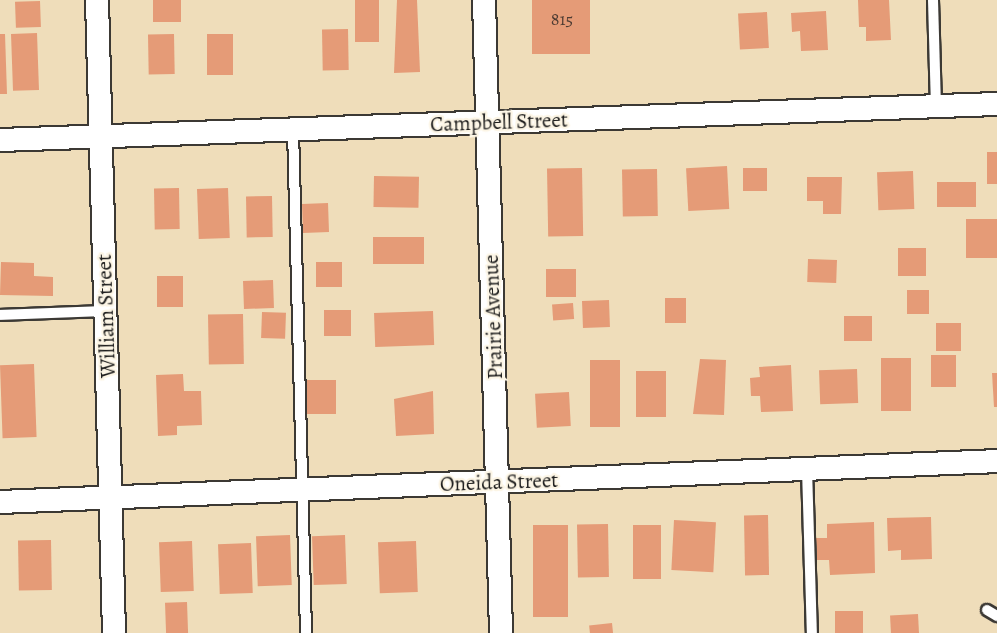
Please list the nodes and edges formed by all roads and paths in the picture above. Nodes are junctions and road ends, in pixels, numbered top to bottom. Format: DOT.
graph roads {
  1 [pos="97,0"];
  2 [pos="484,0"];
  3 [pos="933,0"];
  4 [pos="997,104"];
  5 [pos="936,106"];
  6 [pos="488,122"];
  7 [pos="293,129"];
  8 [pos="100,136"];
  9 [pos="0,140"];
  10 [pos="105,311"];
  11 [pos="0,315"];
  12 [pos="997,462"];
  13 [pos="807,469"];
  14 [pos="497,482"];
  15 [pos="299,490"];
  16 [pos="111,497"];
  17 [pos="0,502"];
  18 [pos="114,633"];
  19 [pos="306,633"];
  20 [pos="501,633"];
  21 [pos="812,633"];
  1 -- 8 [label="street, William Street"];
  2 -- 6 [label="street, Prairie Avenue"];
  3 -- 5 [label="lane"];
  4 -- 5 [label="street, Campbell Street"];
  5 -- 6 [label="street, Campbell Street"];
  6 -- 7 [label="street, Campbell Street"];
  6 -- 14 [label="street, Prairie Avenue"];
  7 -- 8 [label="street, Campbell Street"];
  7 -- 15 [label="lane"];
  8 -- 9 [label="street, Campbell Street"];
  8 -- 10 [label="street, William Street"];
  10 -- 11 [label="lane"];
  10 -- 16 [label="street, William Street"];
  12 -- 13 [label="street, Oneida Street"];
  13 -- 14 [label="street, Oneida Street"];
  13 -- 21 [label="lane"];
  14 -- 15 [label="street, Oneida Street"];
  14 -- 20 [label="street, Prairie Avenue"];
  15 -- 16 [label="street, Oneida Street"];
  15 -- 19 [label="lane"];
  16 -- 17 [label="street, Oneida Street"];
  16 -- 18 [label="street, William Street"];
}
